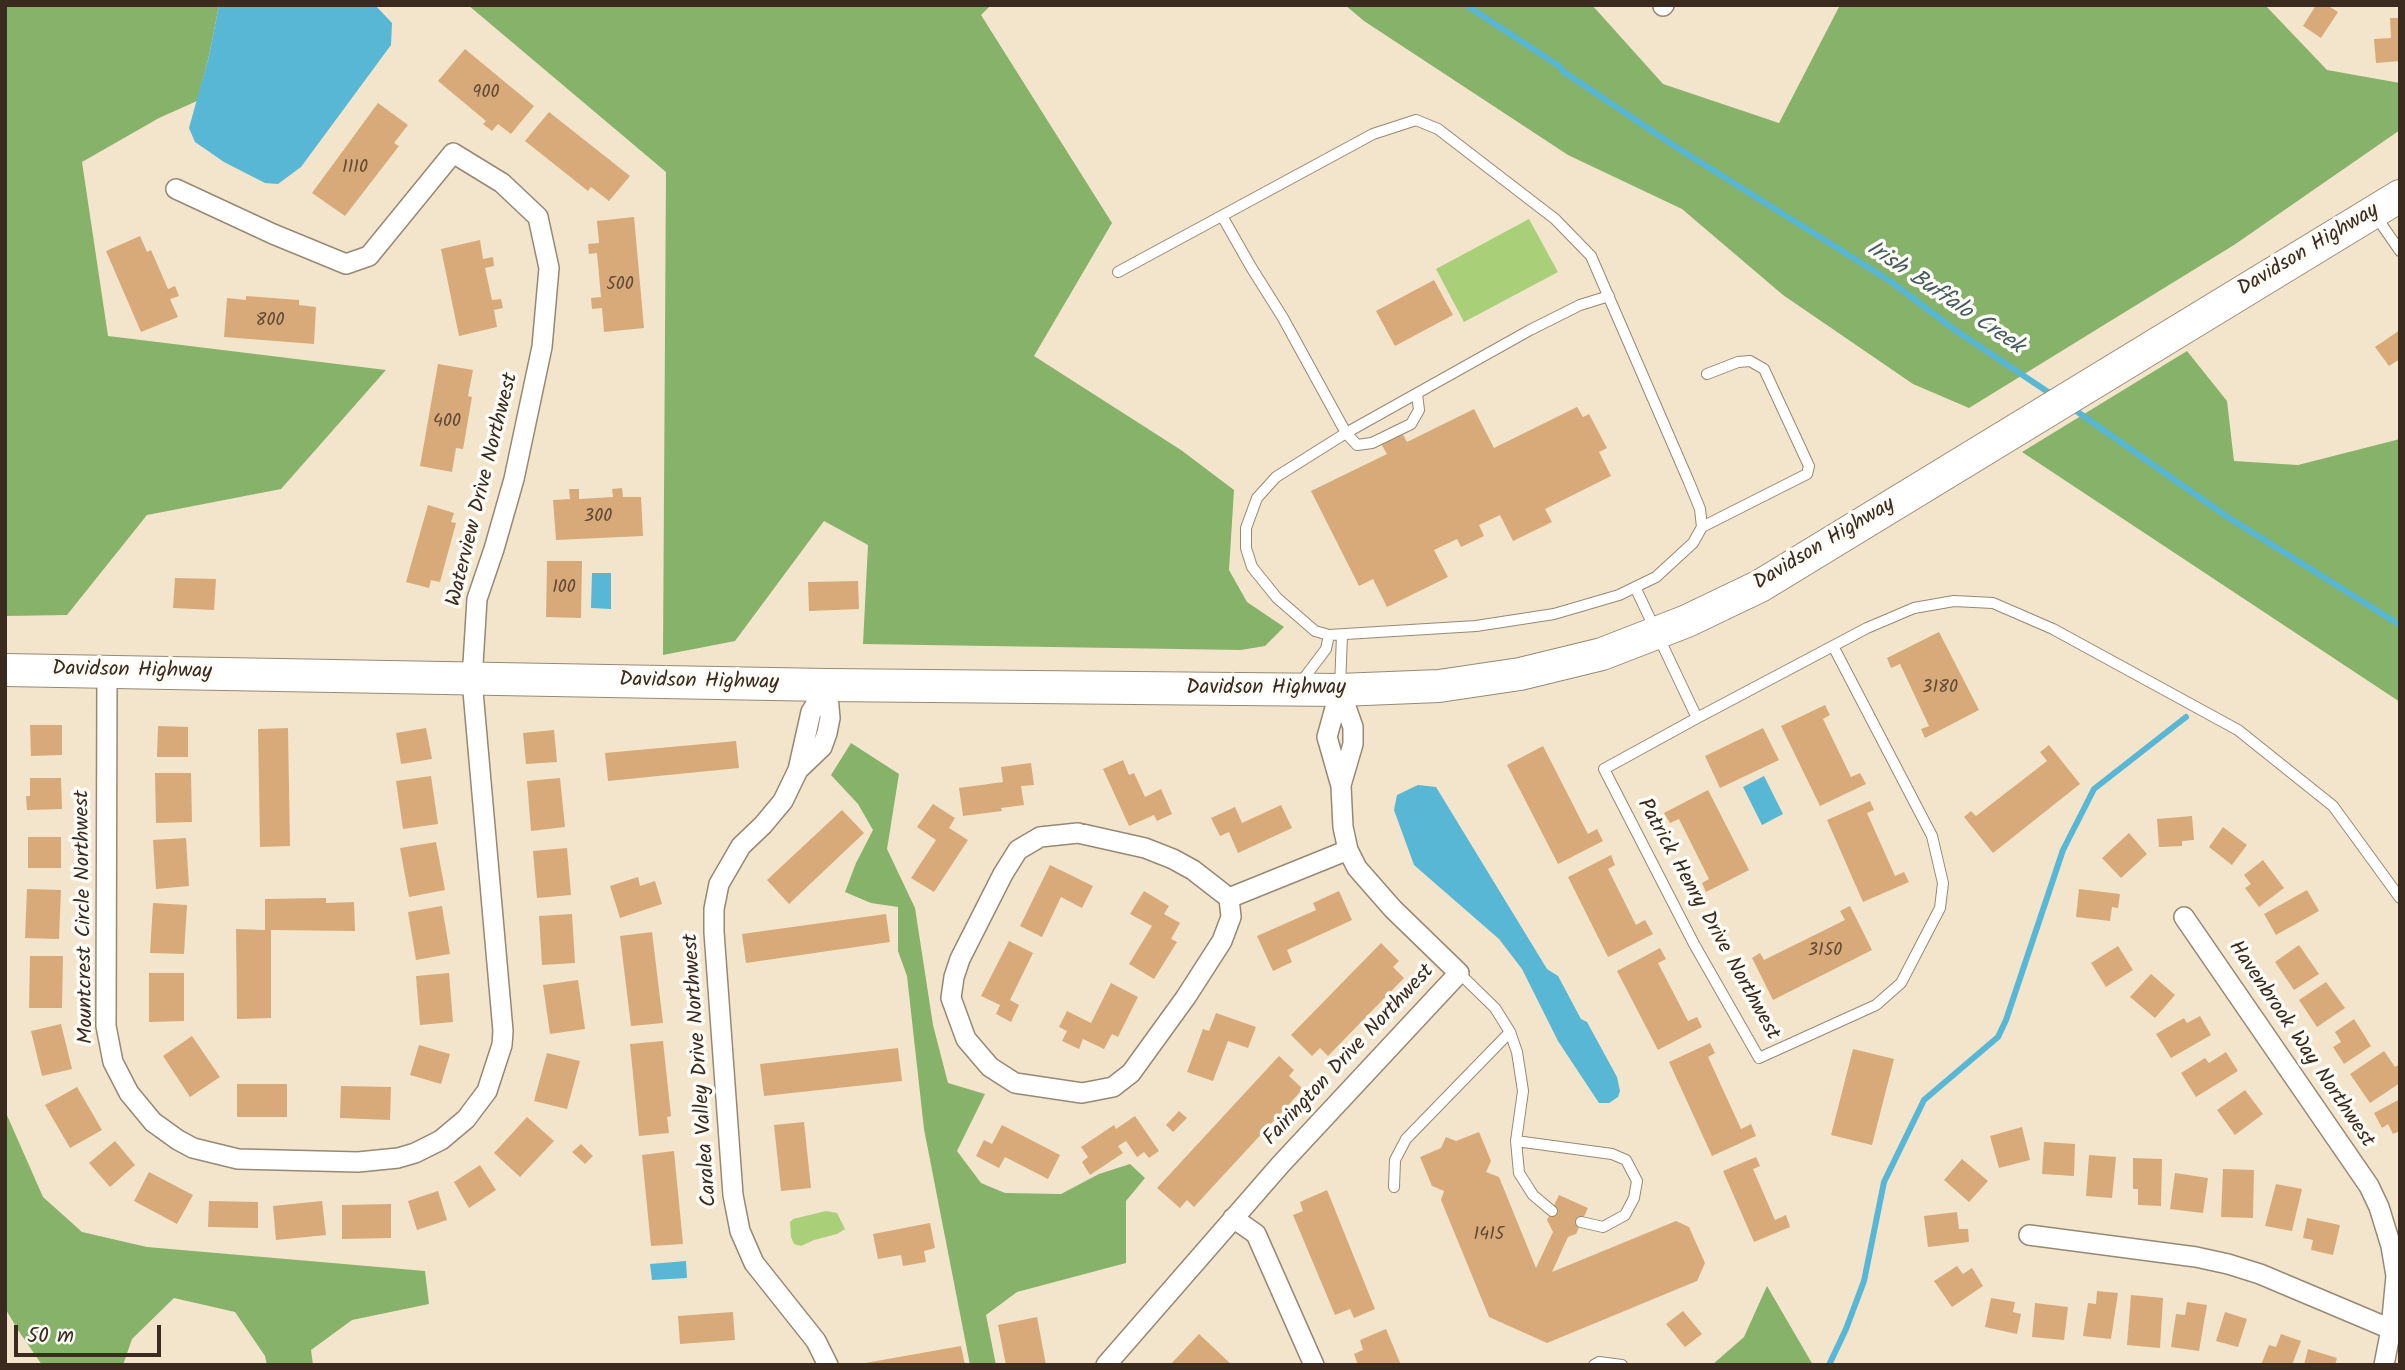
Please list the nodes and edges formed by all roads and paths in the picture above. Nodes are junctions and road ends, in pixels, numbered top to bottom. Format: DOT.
graph roads {
  1 [pos="176,189"];
  2 [pos="2400,195"];
  3 [pos="2373,212"];
  4 [pos="1222,216"];
  5 [pos="2400,251"];
  6 [pos="1118,272"];
  7 [pos="1609,296"];
  8 [pos="1707,374"];
  9 [pos="1417,394"];
  10 [pos="1346,433"];
  11 [pos="1702,527"];
  12 [pos="1635,587"];
  13 [pos="1656,633"];
  14 [pos="1329,635"];
  15 [pos="1342,635"];
  16 [pos="1833,646"];
  17 [pos="5,670"];
  18 [pos="107,671"];
  19 [pos="472,680"];
  20 [pos="827,685"];
  21 [pos="1294,690"];
  22 [pos="1340,690"];
  23 [pos="1697,718"];
  24 [pos="1341,786"];
  25 [pos="1348,850"];
  26 [pos="1229,898"];
  27 [pos="2400,898"];
  28 [pos="2184,917"];
  29 [pos="1459,973"];
  30 [pos="1510,1032"];
  31 [pos="1516,1141"];
  32 [pos="1394,1187"];
  33 [pos="1552,1211"];
  34 [pos="1233,1218"];
  35 [pos="1581,1222"];
  36 [pos="2029,1235"];
  37 [pos="2396,1331"];
  38 [pos="828,1365"];
  39 [pos="1105,1365"];
  40 [pos="1314,1365"];
  41 [pos="1594,1365"];
  42 [pos="1622,1365"];
  43 [pos="2384,1365"];
  1 -- 19 [label="street, Waterview Drive Northwest"];
  2 -- 3 [label="main road, Davidson Highway"];
  3 -- 5 [label="lane"];
  3 -- 13 [label="main road, Davidson Highway"];
  4 -- 6 [label="lane"];
  4 -- 7 [label="lane"];
  4 -- 10 [label="lane"];
  7 -- 9 [label="lane"];
  7 -- 11 [label="lane"];
  8 -- 11 [label="lane"];
  9 -- 10 [label="lane"];
  9 -- 10 [label="lane"];
  10 -- 14 [label="lane"];
  11 -- 12 [label="lane"];
  12 -- 13 [label="lane"];
  12 -- 15 [label="lane"];
  13 -- 22 [label="main road, Davidson Highway"];
  13 -- 23 [label="lane"];
  14 -- 15 [label="lane"];
  14 -- 21 [label="lane"];
  15 -- 22 [label="lane"];
  16 -- 23 [label="lane, Patrick Henry Drive Northwest"];
  16 -- 23 [label="lane, Patrick Henry Drive Northwest"];
  16 -- 27 [label="lane"];
  17 -- 18 [label="main road, Davidson Highway"];
  18 -- 19 [label="main road, Davidson Highway"];
  18 -- 19 [label="street, Mountcrest Circle Northwest"];
  19 -- 20 [label="main road, Davidson Highway"];
  20 -- 21 [label="main road, Davidson Highway"];
  20 -- 38 [label="street, Caralea Valley Drive Northwest"];
  21 -- 22 [label="main road, Davidson Highway"];
  22 -- 24 [label="street, Fairington Drive Northwest"];
  22 -- 24 [label="street, Fairington Drive Northwest"];
  24 -- 25 [label="street, Fairington Drive Northwest"];
  25 -- 26 [label="street"];
  25 -- 29 [label="street, Fairington Drive Northwest"];
  26 -- 26 [label="street"];
  28 -- 37 [label="street, Havenbrook Way Northwest"];
  29 -- 30 [label="lane"];
  29 -- 34 [label="street, Fairington Drive Northwest"];
  30 -- 31 [label="lane"];
  30 -- 32 [label="lane"];
  31 -- 33 [label="lane"];
  31 -- 35 [label="lane"];
  34 -- 39 [label="street, Fairington Drive Northwest"];
  34 -- 40 [label="street"];
  36 -- 37 [label="street"];
  37 -- 43 [label="street, Havenbrook Way Northwest"];
  41 -- 42 [label="lane"];
}
